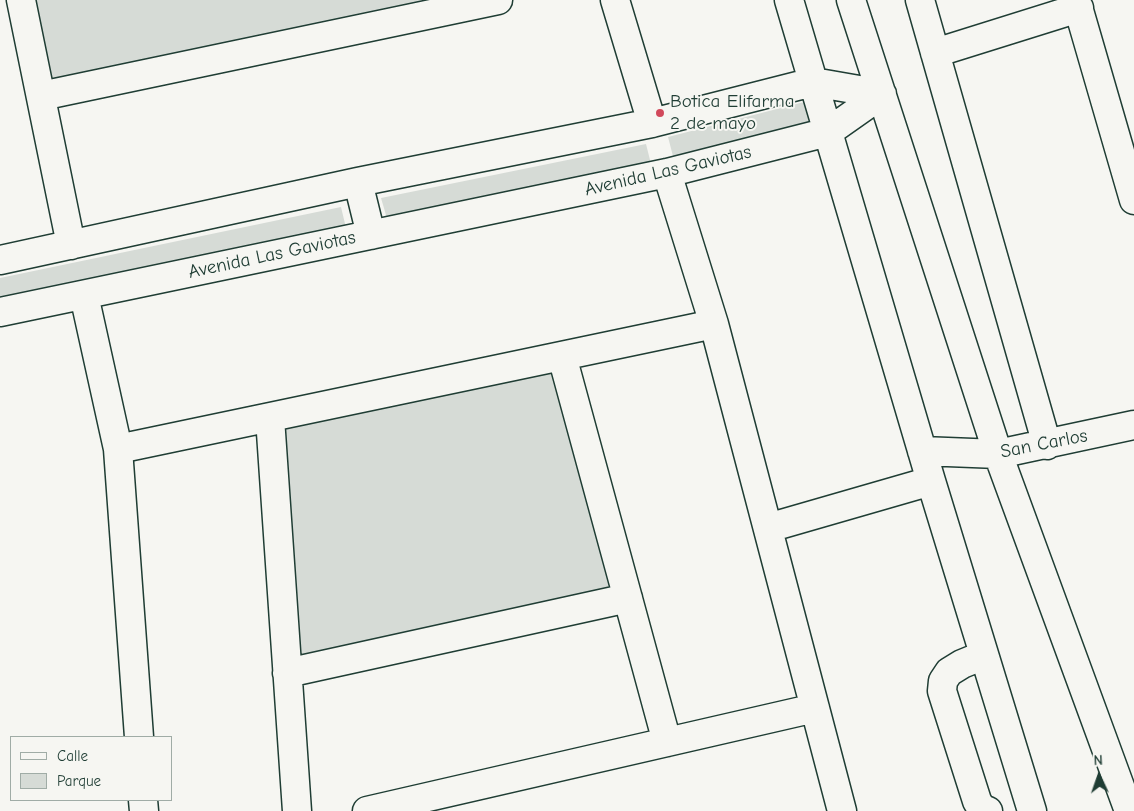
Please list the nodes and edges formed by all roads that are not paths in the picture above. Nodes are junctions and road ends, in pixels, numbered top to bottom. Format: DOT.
graph roads {
  1 [pos="21,0"];
  2 [pos="498,0"];
  3 [pos="615,0"];
  4 [pos="789,0"];
  5 [pos="851,0"];
  6 [pos="920,0"];
  7 [pos="459,4"];
  8 [pos="1078,4"];
  9 [pos="935,53"];
  10 [pos="813,82"];
  11 [pos="882,94"];
  12 [pos="41,96"];
  13 [pos="652,123"];
  14 [pos="828,132"];
  15 [pos="668,173"];
  16 [pos="358,182"];
  17 [pos="1134,200"];
  18 [pos="370,235"];
  19 [pos="71,245"];
  20 [pos="0,260"];
  21 [pos="84,295"];
  22 [pos="0,312"];
  23 [pos="714,324"];
  24 [pos="562,356"];
  25 [pos="270,418"];
  26 [pos="1134,425"];
  27 [pos="1047,445"];
  28 [pos="118,449"];
  29 [pos="922,451"];
  30 [pos="998,454"];
  31 [pos="931,481"];
  32 [pos="768,528"];
  33 [pos="628,598"];
  34 [pos="984,655"];
  35 [pos="287,673"];
  36 [pos="815,708"];
  37 [pos="139,736"];
  38 [pos="667,742"];
  39 [pos="1129,799"];
  40 [pos="381,809"];
  41 [pos="1027,810"];
  42 [pos="297,811"];
  43 [pos="842,811"];
  44 [pos="988,811"];
  1 -- 12 [label="street"];
  2 -- 7 [label="street"];
  3 -- 13 [label="street"];
  4 -- 10 [label="street"];
  5 -- 11 [label="street"];
  6 -- 9 [label="street"];
  7 -- 12 [label="street"];
  8 -- 9 [label="street"];
  8 -- 17 [label="street"];
  9 -- 27 [label="street"];
  10 -- 11 [label="street"];
  10 -- 13 [label="street"];
  10 -- 14 [label="street"];
  11 -- 14 [label="street, Avenida Las Gaviotas"];
  11 -- 30 [label="street"];
  12 -- 19 [label="street"];
  13 -- 16 [label="street"];
  14 -- 15 [label="street, Avenida Las Gaviotas"];
  14 -- 29 [label="street"];
  15 -- 18 [label="street, Avenida Las Gaviotas"];
  15 -- 23 [label="street"];
  16 -- 18 [label="street"];
  16 -- 19 [label="street"];
  18 -- 21 [label="street, Avenida Las Gaviotas"];
  19 -- 20 [label="street"];
  21 -- 22 [label="street, Avenida Las Gaviotas"];
  21 -- 28 [label="street"];
  23 -- 24 [label="street"];
  23 -- 32 [label="street"];
  24 -- 25 [label="street"];
  24 -- 33 [label="street"];
  25 -- 28 [label="street"];
  25 -- 35 [label="street"];
  26 -- 27 [label="street, San Carlos"];
  27 -- 30 [label="street, San Carlos"];
  28 -- 37 [label="street"];
  29 -- 30 [label="street, San Carlos"];
  29 -- 31 [label="street"];
  30 -- 39 [label="street"];
  31 -- 32 [label="street"];
  31 -- 34 [label="street"];
  32 -- 36 [label="street"];
  33 -- 35 [label="street"];
  33 -- 38 [label="street"];
  34 -- 41 [label="street"];
  34 -- 44 [label="street"];
  35 -- 42 [label="street"];
  36 -- 38 [label="street"];
  36 -- 43 [label="street"];
  38 -- 40 [label="street"];
}
